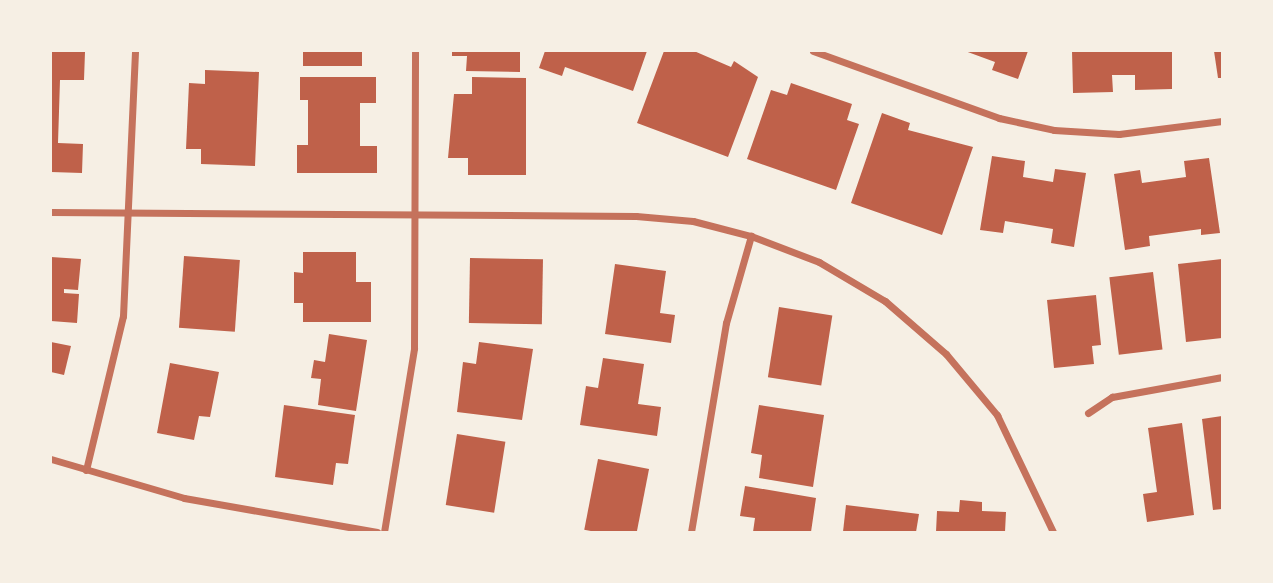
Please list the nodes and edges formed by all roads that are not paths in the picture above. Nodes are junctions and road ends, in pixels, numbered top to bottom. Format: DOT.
graph roads {
  1 [pos="135,51"];
  2 [pos="415,51"];
  3 [pos="813,51"];
  4 [pos="1222,121"];
  5 [pos="51,212"];
  6 [pos="129,215"];
  7 [pos="414,218"];
  8 [pos="751,236"];
  9 [pos="1222,377"];
  10 [pos="1088,413"];
  11 [pos="51,459"];
  12 [pos="86,470"];
  13 [pos="377,532"];
  14 [pos="384,532"];
  15 [pos="691,532"];
  16 [pos="1053,532"];
  1 -- 6 [label="street"];
  2 -- 7 [label="street"];
  3 -- 4 [label="street"];
  5 -- 6 [label="street"];
  6 -- 7 [label="street"];
  6 -- 12 [label="street"];
  7 -- 8 [label="street"];
  7 -- 14 [label="street"];
  8 -- 15 [label="street"];
  8 -- 16 [label="street"];
  9 -- 10 [label="street"];
  11 -- 12 [label="street"];
  12 -- 13 [label="street"];
}
